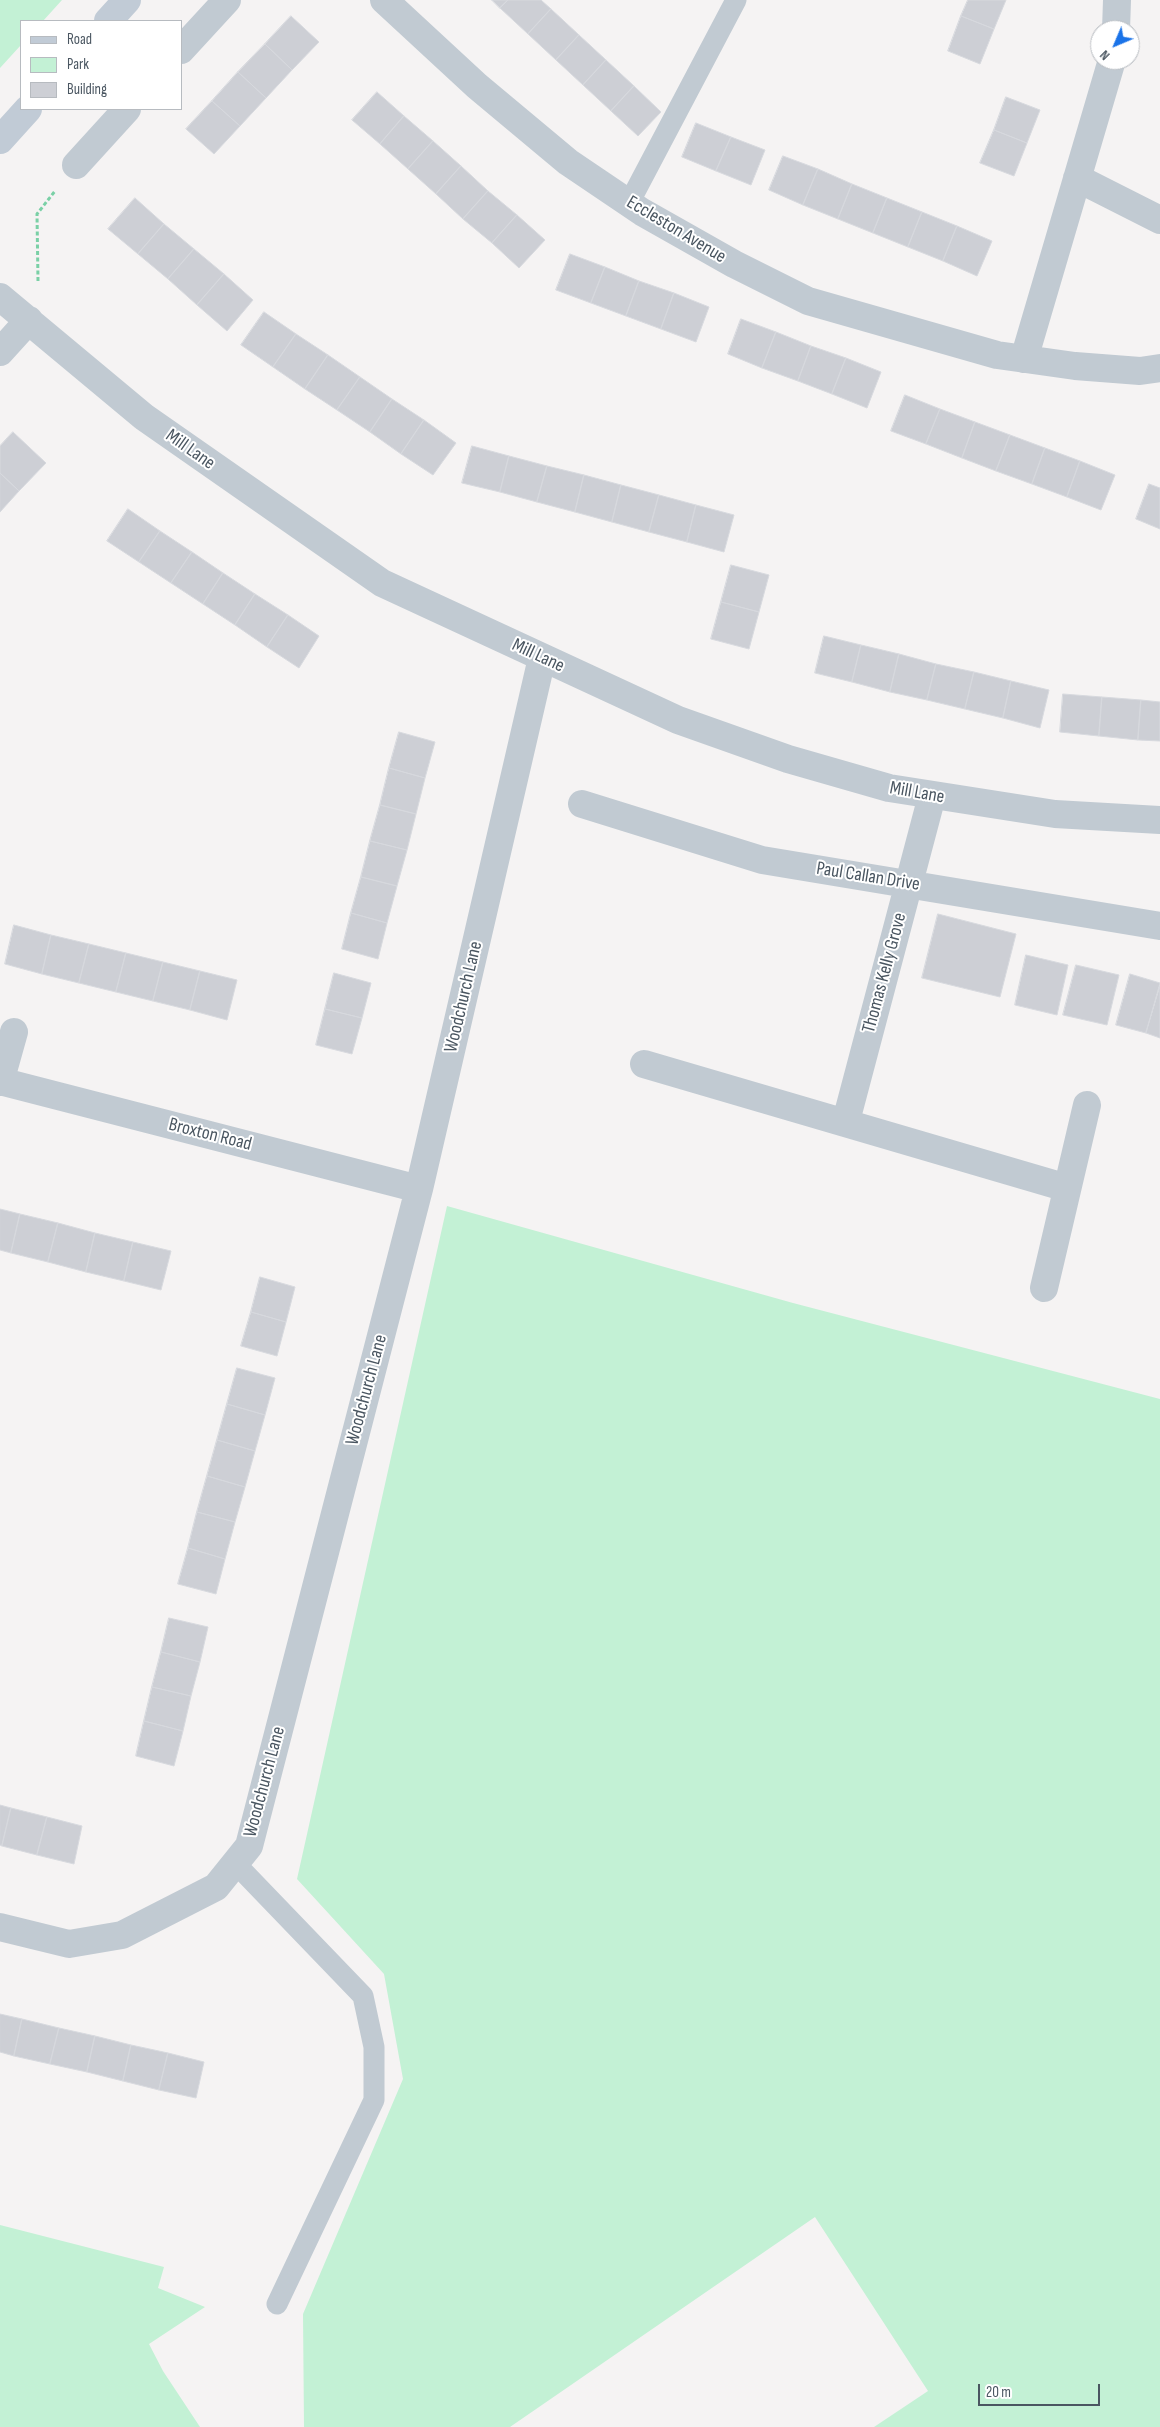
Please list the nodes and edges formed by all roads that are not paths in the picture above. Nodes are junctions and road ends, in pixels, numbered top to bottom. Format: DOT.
graph roads {
  1 [pos="127,0"];
  2 [pos="226,0"];
  3 [pos="384,0"];
  4 [pos="736,0"];
  5 [pos="1117,0"];
  6 [pos="109,20"];
  7 [pos="1116,20"];
  8 [pos="182,49"];
  9 [pos="1109,70"];
  10 [pos="27,110"];
  11 [pos="126,110"];
  12 [pos="0,140"];
  13 [pos="76,165"];
  14 [pos="1078,178"];
  15 [pos="629,202"];
  16 [pos="1160,220"];
  17 [pos="0,297"];
  18 [pos="29,320"];
  19 [pos="0,352"];
  20 [pos="1024,359"];
  21 [pos="1160,368"];
  22 [pos="542,658"];
  23 [pos="932,796"];
  24 [pos="582,804"];
  25 [pos="1160,820"];
  26 [pos="909,883"];
  27 [pos="1160,926"];
  28 [pos="14,1032"];
  29 [pos="644,1064"];
  30 [pos="0,1081"];
  31 [pos="1087,1105"];
  32 [pos="846,1121"];
  33 [pos="1068,1188"];
  34 [pos="419,1189"];
  35 [pos="1044,1288"];
  36 [pos="235,1863"];
  37 [pos="0,1927"];
  38 [pos="277,2304"];
  1 -- 6 [label="main road"];
  2 -- 8 [label="street"];
  3 -- 15 [label="street, Eccleston Avenue"];
  4 -- 15 [label="lane"];
  5 -- 7 [label="street"];
  9 -- 14 [label="street"];
  10 -- 12 [label="main road"];
  11 -- 13 [label="street"];
  14 -- 16 [label="street"];
  14 -- 20 [label="street"];
  15 -- 20 [label="street, Eccleston Avenue"];
  17 -- 18 [label="street, Mill Lane"];
  18 -- 19 [label="street"];
  18 -- 22 [label="street, Mill Lane"];
  20 -- 21 [label="street, Eccleston Avenue"];
  22 -- 23 [label="street, Mill Lane"];
  22 -- 34 [label="street, Woodchurch Lane"];
  23 -- 25 [label="street, Mill Lane"];
  23 -- 26 [label="street, Thomas Kelly Grove"];
  24 -- 26 [label="street, Paul Callan Drive"];
  26 -- 27 [label="street, Paul Callan Drive"];
  26 -- 32 [label="street, Thomas Kelly Grove"];
  28 -- 30 [label="street, Broxton Road"];
  29 -- 32 [label="street"];
  30 -- 34 [label="street, Broxton Road"];
  31 -- 33 [label="street"];
  32 -- 33 [label="street"];
  33 -- 35 [label="street"];
  34 -- 36 [label="street, Woodchurch Lane"];
  36 -- 37 [label="street, Woodchurch Lane"];
  36 -- 38 [label="lane"];
}
